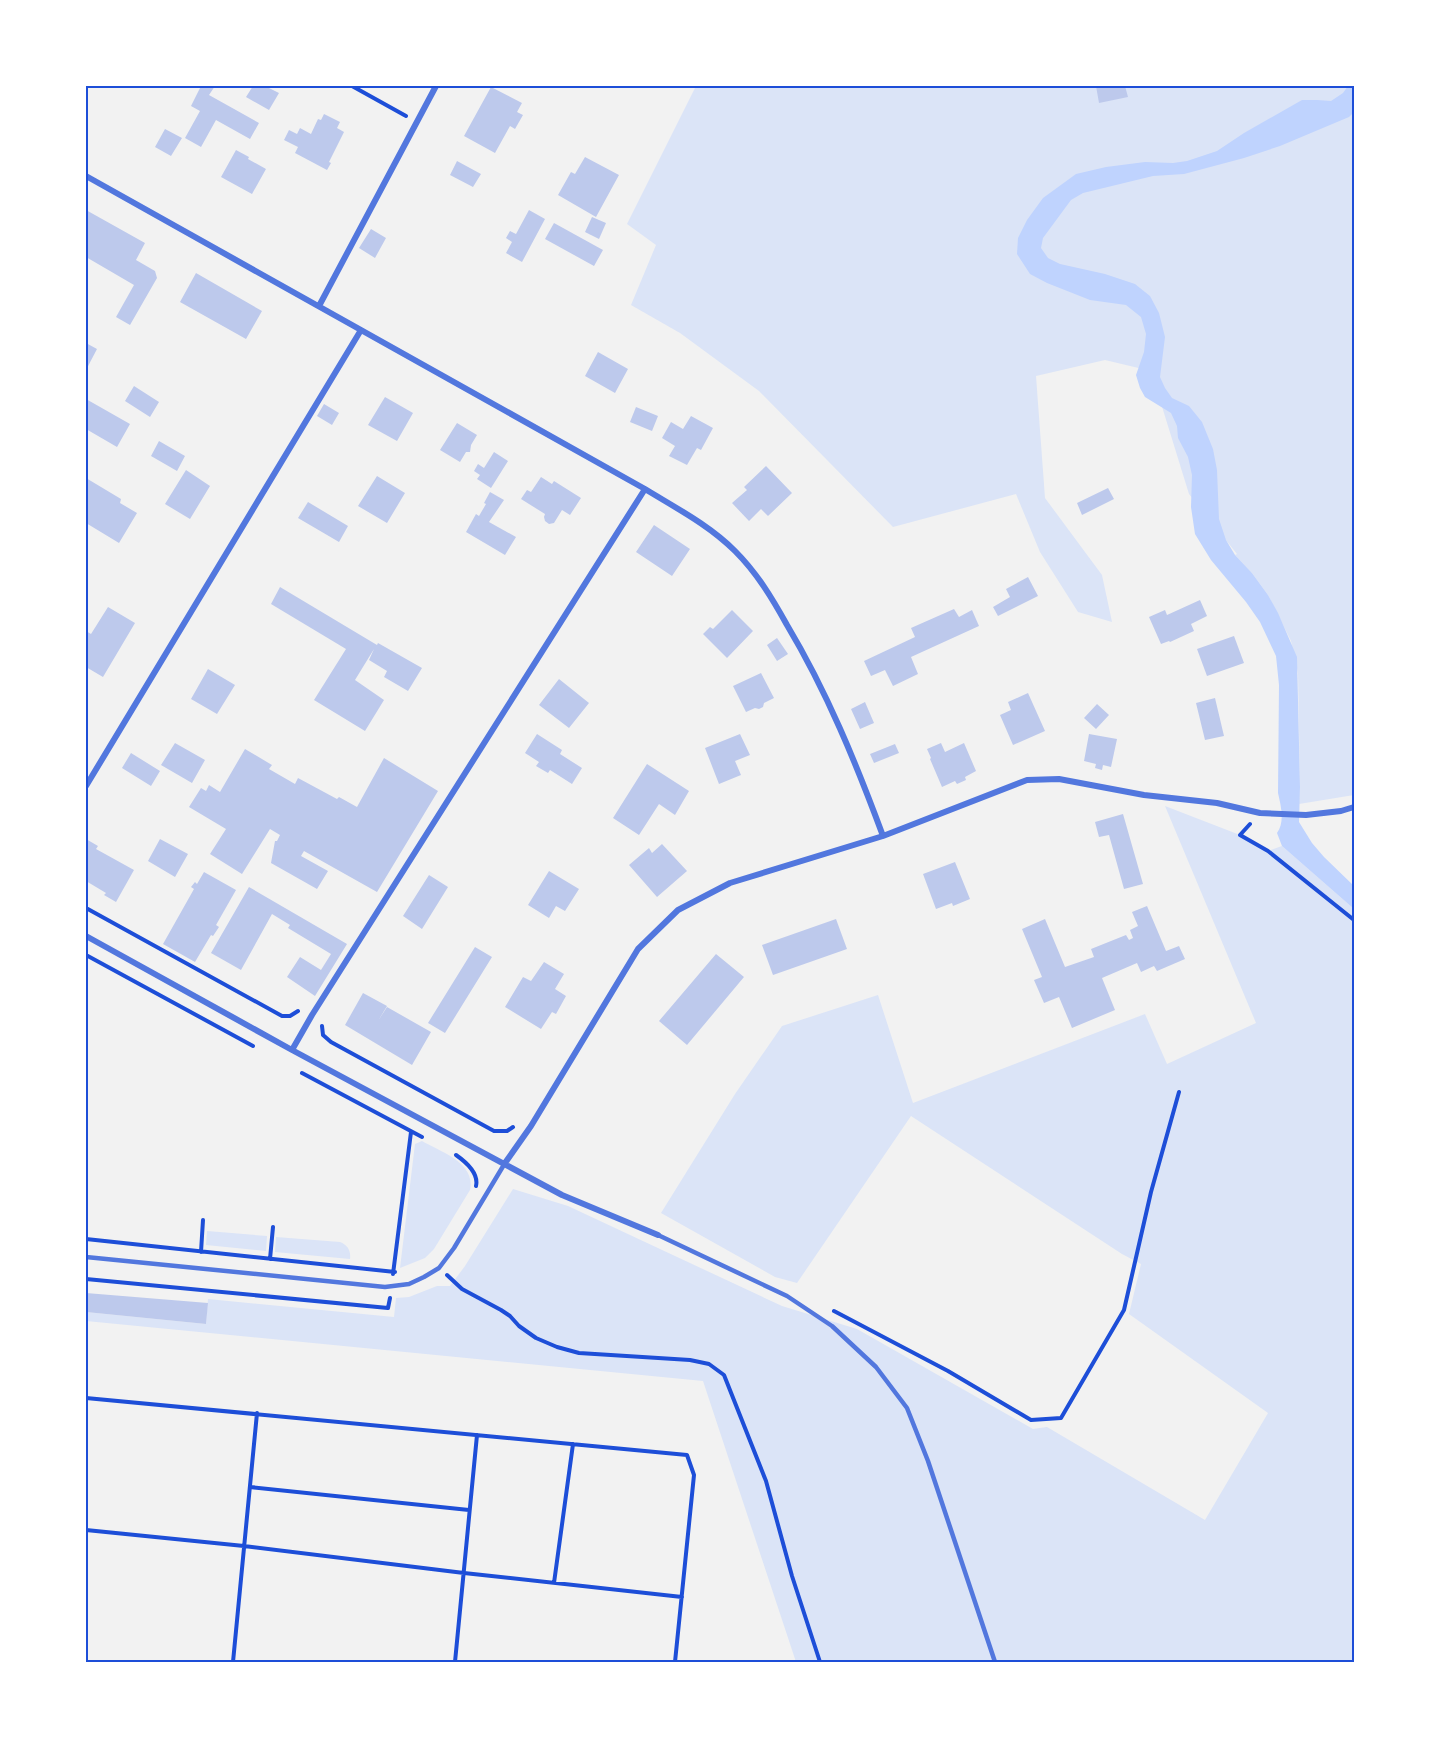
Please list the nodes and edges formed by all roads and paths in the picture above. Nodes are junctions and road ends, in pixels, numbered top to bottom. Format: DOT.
graph roads {
  1 [pos="352,86"];
  2 [pos="436,86"];
  3 [pos="417,122"];
  4 [pos="86,176"];
  5 [pos="319,306"];
  6 [pos="361,330"];
  7 [pos="645,489"];
  8 [pos="86,786"];
  9 [pos="1354,807"];
  10 [pos="1260,813"];
  11 [pos="883,836"];
  12 [pos="1354,920"];
  13 [pos="86,936"];
  14 [pos="86,955"];
  15 [pos="255,1047"];
  16 [pos="292,1050"];
  17 [pos="297,1070"];
  18 [pos="1179,1092"];
  19 [pos="411,1132"];
  20 [pos="430,1141"];
  21 [pos="449,1150"];
  22 [pos="505,1163"];
  23 [pos="474,1194"];
  24 [pos="203,1220"];
  25 [pos="273,1227"];
  26 [pos="658,1235"];
  27 [pos="86,1239"];
  28 [pos="201,1252"];
  29 [pos="86,1257"];
  30 [pos="270,1259"];
  31 [pos="440,1268"];
  32 [pos="401,1271"];
  33 [pos="393,1274"];
  34 [pos="86,1279"];
  35 [pos="390,1298"];
  36 [pos="829,1308"];
  37 [pos="86,1398"];
  38 [pos="257,1413"];
  39 [pos="477,1435"];
  40 [pos="573,1444"];
  41 [pos="250,1487"];
  42 [pos="470,1510"];
  43 [pos="86,1530"];
  44 [pos="244,1546"];
  45 [pos="464,1574"];
  46 [pos="554,1583"];
  47 [pos="682,1597"];
  48 [pos="233,1662"];
  49 [pos="455,1662"];
  50 [pos="675,1662"];
  51 [pos="820,1662"];
  52 [pos="995,1662"];
  1 -- 3 [label="path"];
  2 -- 3 [label="street"];
  3 -- 5 [label="street"];
  4 -- 5 [label="street"];
  5 -- 6 [label="street"];
  6 -- 7 [label="street"];
  6 -- 8 [label="street"];
  7 -- 11 [label="street"];
  7 -- 16 [label="street"];
  9 -- 10 [label="street"];
  10 -- 11 [label="street"];
  10 -- 12 [label="path"];
  11 -- 22 [label="street"];
  13 -- 16 [label="street"];
  14 -- 15 [label="path"];
  16 -- 22 [label="street"];
  17 -- 19 [label="path"];
  18 -- 36 [label="path"];
  19 -- 20 [label="path"];
  19 -- 33 [label="path"];
  21 -- 23 [label="path"];
  22 -- 26 [label="street"];
  22 -- 31 [label="lane"];
  24 -- 28 [label="path"];
  25 -- 30 [label="path"];
  26 -- 52 [label="lane"];
  27 -- 28 [label="path"];
  28 -- 30 [label="path"];
  29 -- 31 [label="lane"];
  30 -- 33 [label="path"];
  31 -- 51 [label="path"];
  32 -- 33 [label="path"];
  34 -- 35 [label="path"];
  37 -- 38 [label="path"];
  38 -- 39 [label="path"];
  38 -- 41 [label="path"];
  39 -- 40 [label="path"];
  39 -- 42 [label="path"];
  40 -- 46 [label="path"];
  40 -- 47 [label="path"];
  41 -- 42 [label="path"];
  41 -- 44 [label="path"];
  42 -- 45 [label="path"];
  43 -- 44 [label="path"];
  44 -- 45 [label="path"];
  44 -- 48 [label="path"];
  45 -- 46 [label="path"];
  45 -- 49 [label="path"];
  46 -- 47 [label="path"];
  47 -- 50 [label="path"];
}
